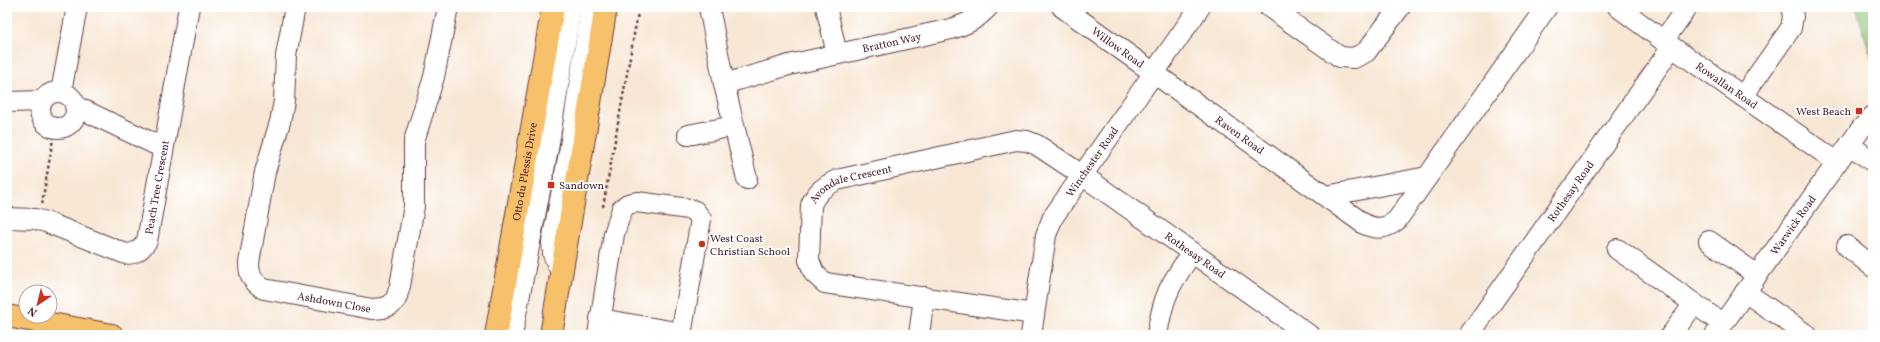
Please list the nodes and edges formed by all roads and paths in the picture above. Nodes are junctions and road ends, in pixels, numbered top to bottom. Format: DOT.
graph roads {
  1 [pos="76,7"];
  2 [pos="189,7"];
  3 [pos="295,7"];
  4 [pos="448,7"];
  5 [pos="553,7"];
  6 [pos="571,7"];
  7 [pos="591,7"];
  8 [pos="606,7"];
  9 [pos="639,7"];
  10 [pos="709,7"];
  11 [pos="826,7"];
  12 [pos="988,7"];
  13 [pos="1062,7"];
  14 [pos="1200,7"];
  15 [pos="1269,7"];
  16 [pos="1400,7"];
  17 [pos="1548,7"];
  18 [pos="1618,7"];
  19 [pos="1687,7"];
  20 [pos="1791,7"];
  21 [pos="1668,43"];
  22 [pos="837,54"];
  23 [pos="1155,72"];
  24 [pos="724,84"];
  25 [pos="61,92"];
  26 [pos="1743,96"];
  27 [pos="42,101"];
  28 [pos="7,102"];
  29 [pos="75,106"];
  30 [pos="1873,116"];
  31 [pos="734,126"];
  32 [pos="55,127"];
  33 [pos="688,135"];
  34 [pos="1850,145"];
  35 [pos="163,148"];
  36 [pos="1837,162"];
  37 [pos="1873,162"];
  38 [pos="1082,175"];
  39 [pos="1427,177"];
  40 [pos="747,179"];
  41 [pos="1326,196"];
  42 [pos="603,210"];
  43 [pos="7,218"];
  44 [pos="39,220"];
  45 [pos="1709,241"];
  46 [pos="1847,246"];
  47 [pos="1617,250"];
  48 [pos="1192,253"];
  49 [pos="1873,267"];
  50 [pos="562,275"];
  51 [pos="1757,275"];
  52 [pos="1745,292"];
  53 [pos="924,297"];
  54 [pos="1694,304"];
  55 [pos="1034,314"];
  56 [pos="7,316"];
  57 [pos="599,327"];
  58 [pos="1719,329"];
  59 [pos="681,334"];
  60 [pos="112,335"];
  61 [pos="496,335"];
  62 [pos="512,335"];
  63 [pos="551,335"];
  64 [pos="919,335"];
  65 [pos="1031,335"];
  66 [pos="1157,335"];
  67 [pos="1309,335"];
  68 [pos="1468,335"];
  69 [pos="1671,335"];
  70 [pos="1807,335"];
  1 -- 25 [label="street"];
  2 -- 35 [label="street, Peach Tree Crescent"];
  3 -- 4 [label="street, Ashdown Close"];
  5 -- 61 [label="main road, Otto du Plessis Drive"];
  6 -- 62 [label="street"];
  7 -- 50 [label="street"];
  8 -- 50 [label="main road"];
  9 -- 42 [label="path"];
  10 -- 24 [label="street"];
  11 -- 22 [label="street"];
  12 -- 22 [label="street, Bratton Way"];
  13 -- 23 [label="street, Willow Road"];
  14 -- 23 [label="street, Winchester Road"];
  15 -- 16 [label="street"];
  17 -- 39 [label="street, Raven Road"];
  18 -- 21 [label="street, Rowallan Road"];
  19 -- 21 [label="street, Rothesay Road"];
  20 -- 26 [label="street"];
  21 -- 26 [label="street, Rowallan Road"];
  21 -- 68 [label="street, Rothesay Road"];
  22 -- 24 [label="street, Bratton Way"];
  23 -- 38 [label="street, Winchester Road"];
  23 -- 41 [label="street, Raven Road"];
  24 -- 31 [label="street"];
  25 -- 27 [label="street"];
  25 -- 29 [label="street"];
  26 -- 36 [label="street, Rowallan Road"];
  27 -- 28 [label="street"];
  27 -- 32 [label="street"];
  29 -- 32 [label="street"];
  29 -- 35 [label="street"];
  30 -- 34 [label="street, Warwick Road"];
  31 -- 33 [label="street"];
  31 -- 40 [label="street"];
  32 -- 44 [label="path"];
  34 -- 36 [label="street, Warwick Road"];
  34 -- 37 [label="street"];
  35 -- 44 [label="street, Peach Tree Crescent"];
  36 -- 51 [label="street, Warwick Road"];
  38 -- 48 [label="street, Rothesay Road"];
  38 -- 53 [label="street, Avondale Crescent"];
  38 -- 55 [label="street, Winchester Road"];
  39 -- 41 [label="street"];
  39 -- 41 [label="street, Raven Road"];
  43 -- 44 [label="street, Peach Tree Crescent"];
  45 -- 51 [label="street"];
  46 -- 49 [label="street"];
  47 -- 54 [label="street"];
  48 -- 66 [label="street"];
  48 -- 67 [label="street, Rothesay Road"];
  50 -- 63 [label="main road"];
  51 -- 52 [label="street, Warwick Road"];
  52 -- 58 [label="street, Warwick Road"];
  52 -- 70 [label="street"];
  53 -- 55 [label="street, Avondale Crescent"];
  53 -- 64 [label="street"];
  54 -- 58 [label="street"];
  54 -- 69 [label="street"];
  55 -- 65 [label="street, Winchester Road"];
  56 -- 60 [label="main road"];
  57 -- 59 [label="street"];
  57 -- 59 [label="street"];
}
